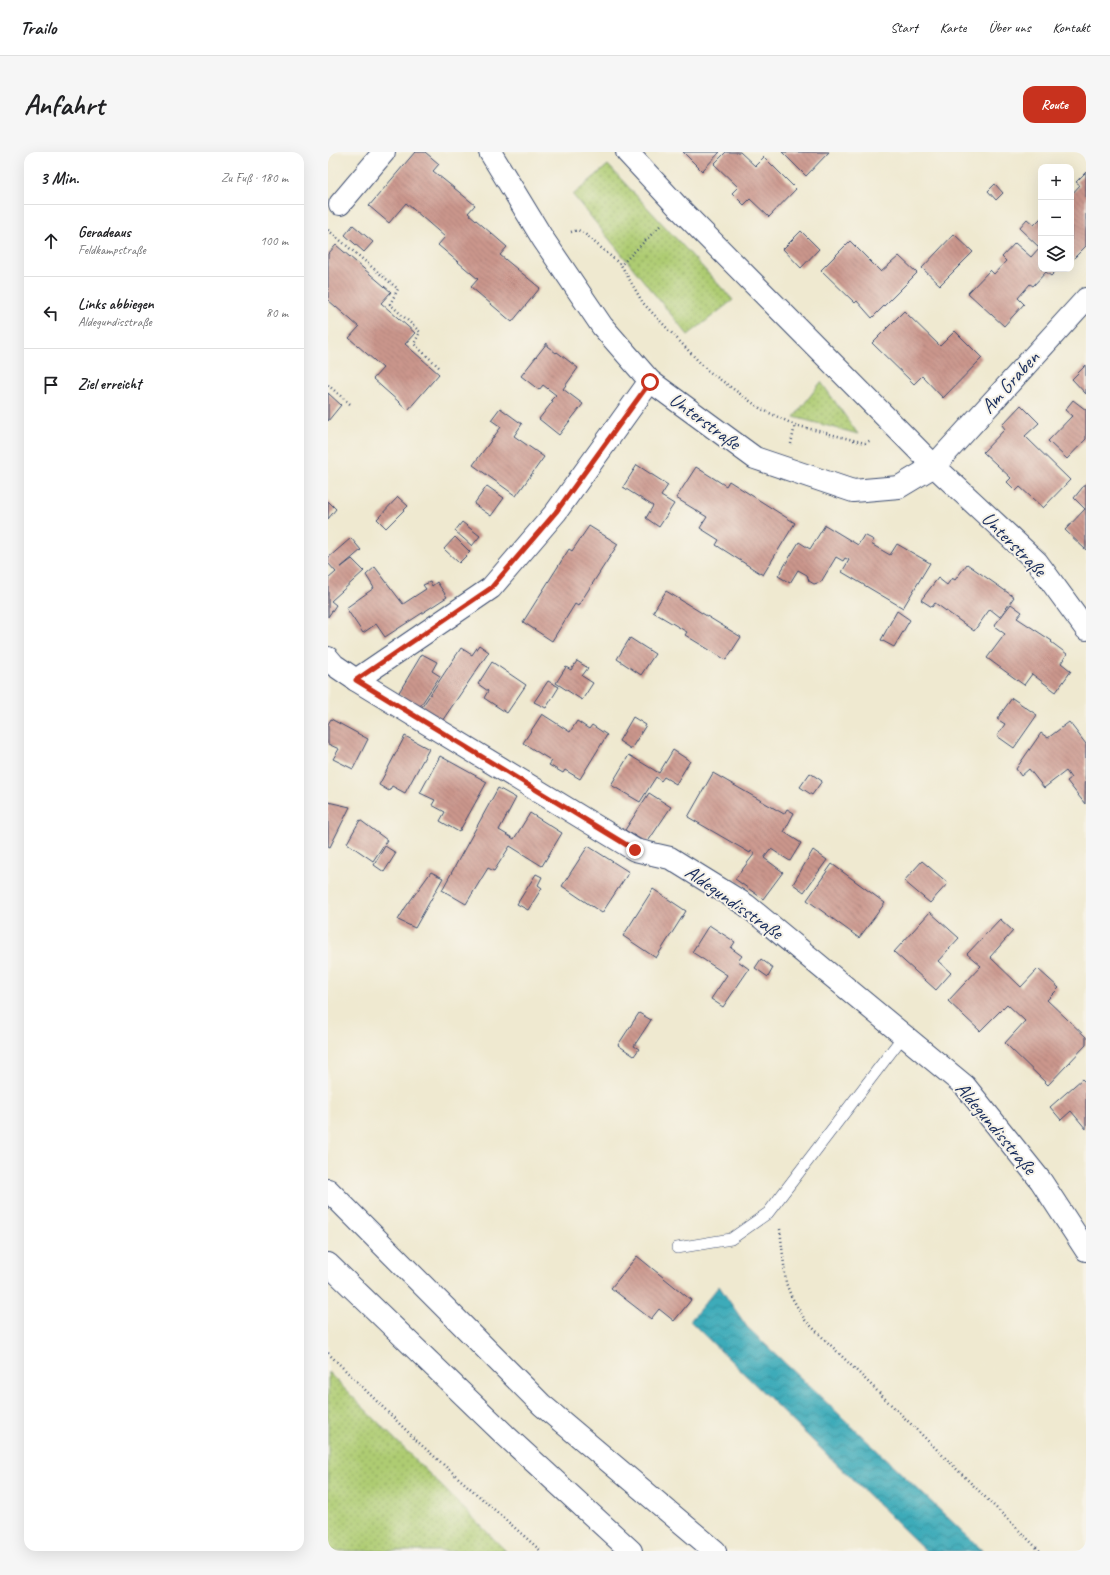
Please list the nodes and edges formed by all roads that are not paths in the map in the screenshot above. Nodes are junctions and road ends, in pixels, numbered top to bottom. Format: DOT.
graph roads {
  1 [pos="384,152"];
  2 [pos="490,152"];
  3 [pos="627,152"];
  4 [pos="340,204"];
  5 [pos="1086,299"];
  6 [pos="650,382"];
  7 [pos="934,466"];
  8 [pos="1086,629"];
  9 [pos="330,665"];
  10 [pos="356,680"];
  11 [pos="904,1035"];
  12 [pos="328,1190"];
  13 [pos="677,1248"];
  14 [pos="1086,1250"];
  15 [pos="328,1264"];
  16 [pos="632,1551"];
  17 [pos="715,1551"];
  1 -- 4 [label="main road"];
  2 -- 6 [label="main road, Unterstraße"];
  3 -- 7 [label="main road, Unterstraße"];
  5 -- 7 [label="main road, Am Graben"];
  6 -- 7 [label="main road, Unterstraße"];
  6 -- 10 [label="main road"];
  7 -- 8 [label="main road, Unterstraße"];
  9 -- 10 [label="main road, Aldegundisstraße"];
  10 -- 11 [label="main road, Aldegundisstraße"];
  11 -- 13 [label="lane"];
  11 -- 14 [label="main road, Aldegundisstraße"];
  12 -- 17 [label="main road"];
  15 -- 16 [label="main road"];
}
